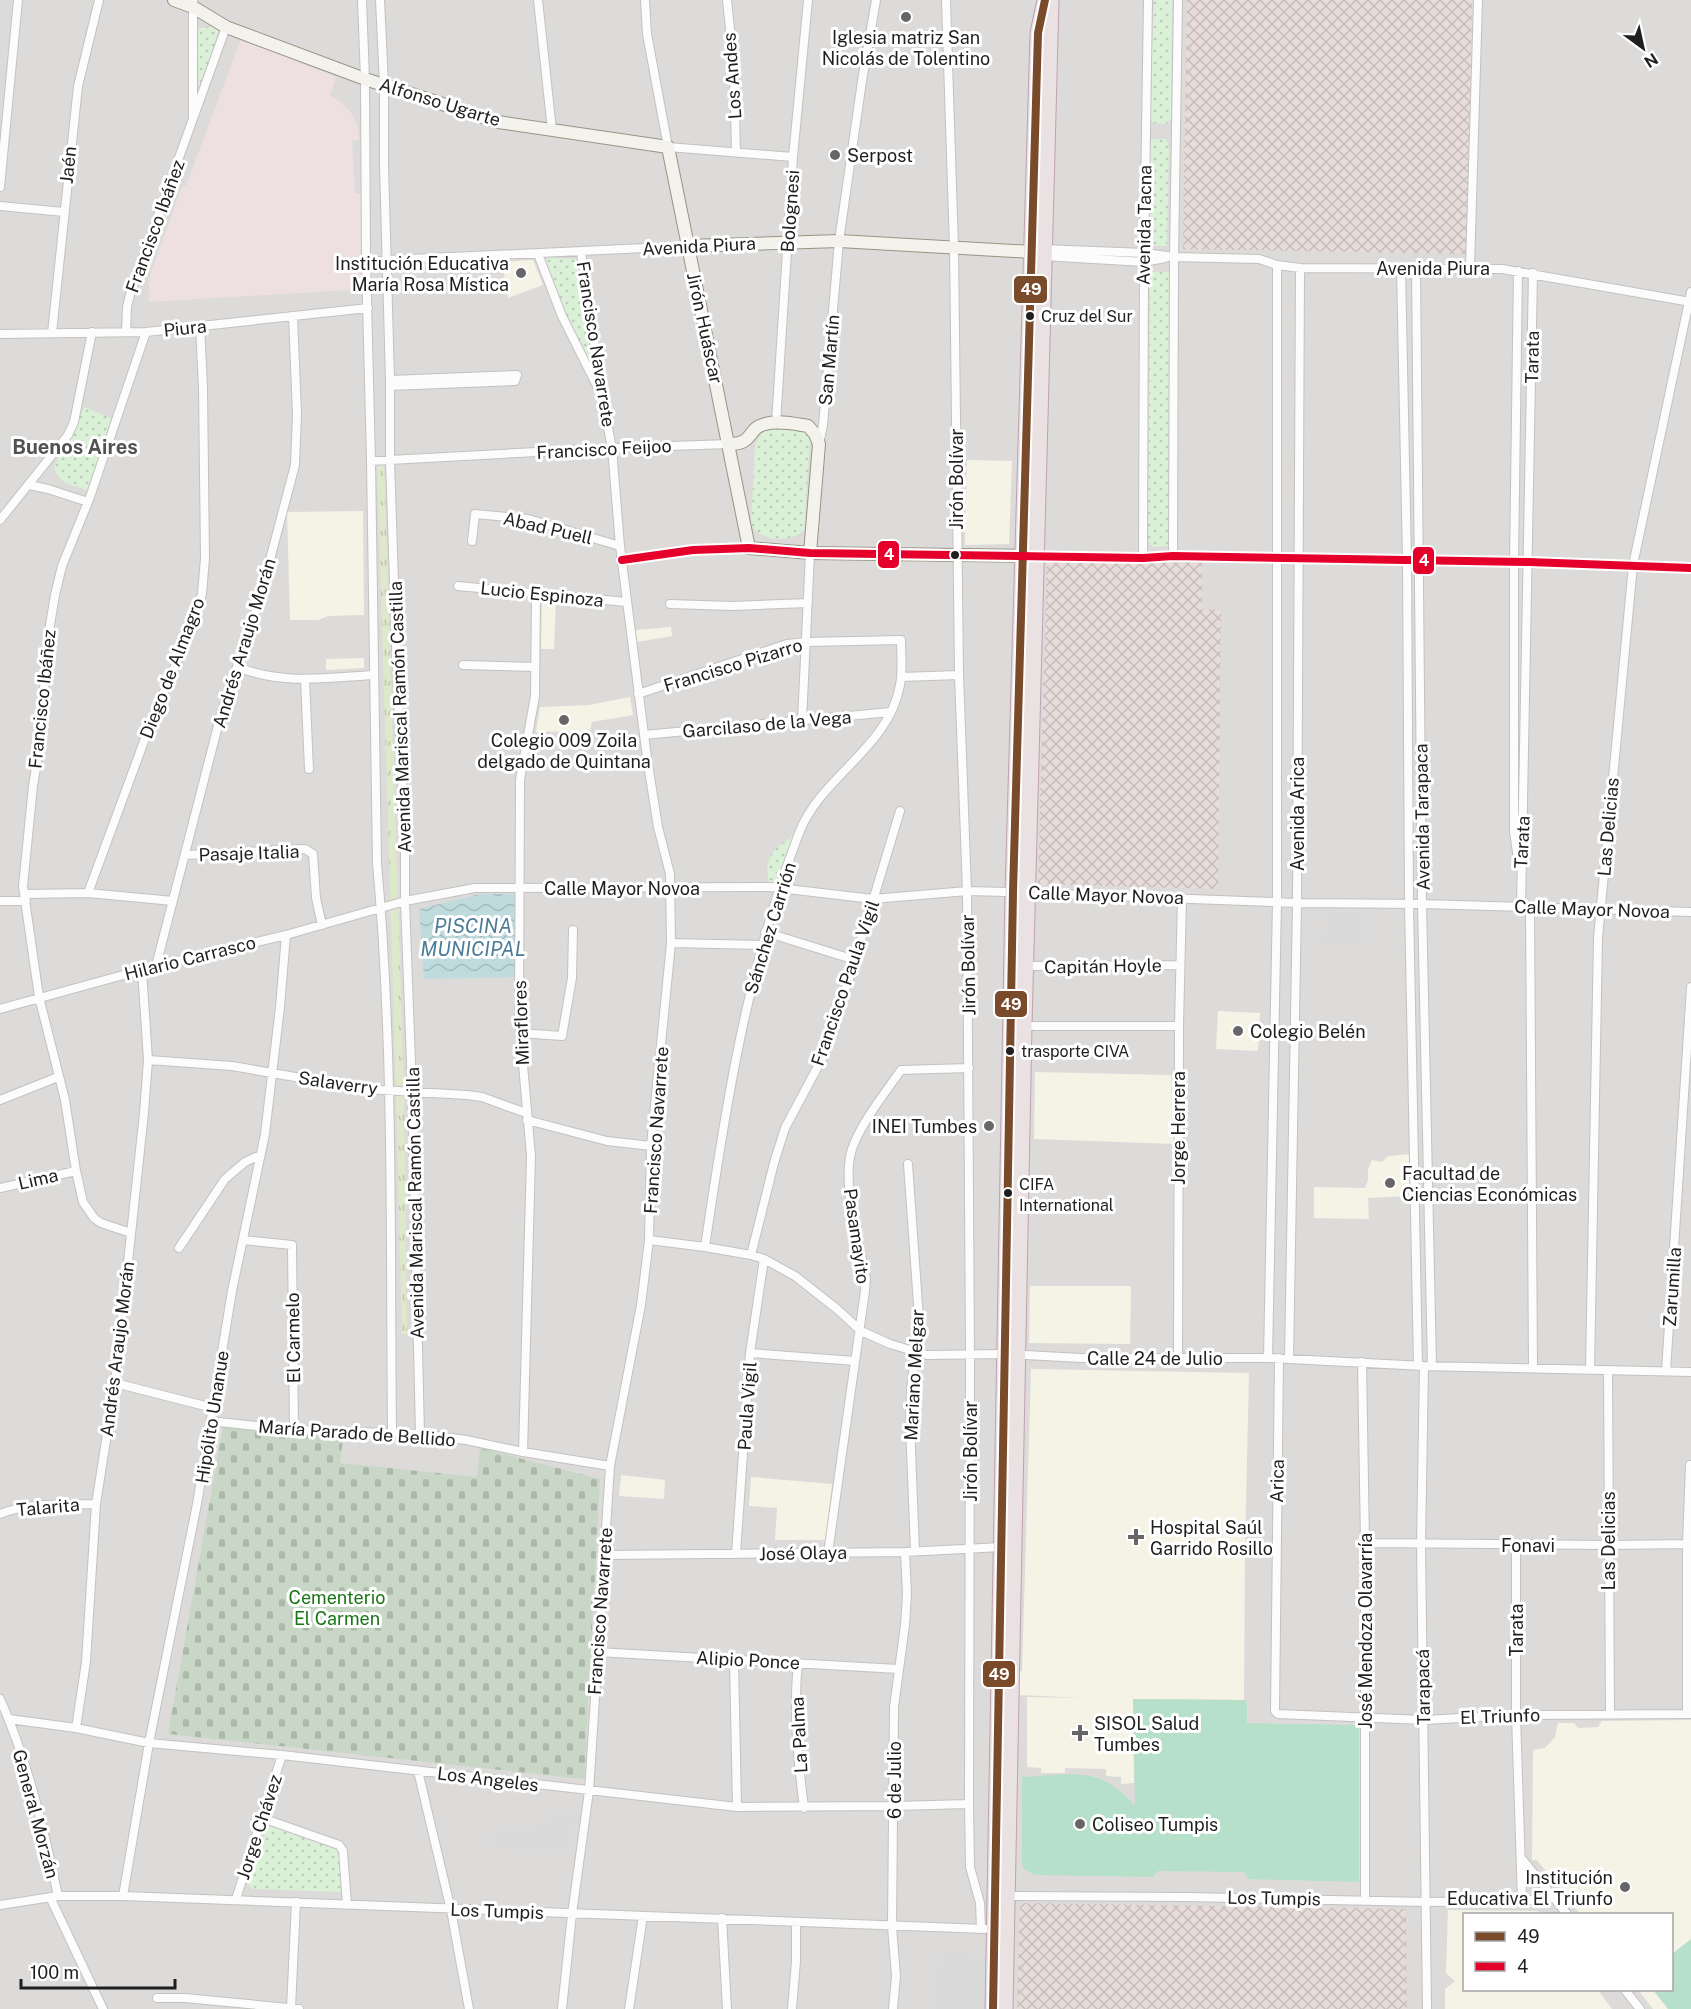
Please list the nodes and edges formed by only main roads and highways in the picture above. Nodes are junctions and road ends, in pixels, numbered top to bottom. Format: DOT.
graph roads {
  1 [pos="174,0"];
  2 [pos="1045,0"];
  3 [pos="1051,0"];
  4 [pos="193,4"];
  5 [pos="1045,33"];
  6 [pos="668,147"];
  7 [pos="688,246"];
  8 [pos="1041,252"];
  9 [pos="729,444"];
  10 [pos="819,444"];
  11 [pos="810,553"];
  12 [pos="1030,556"];
  13 [pos="1021,892"];
  14 [pos="1012,1355"];
  15 [pos="1001,1896"];
  16 [pos="993,2009"];
  17 [pos="1005,2009"];
  1 -- 4 [label="main road, Alfonso Ugarte"];
  2 -- 5 [label="highway"];
  3 -- 5 [label="highway"];
  4 -- 6 [label="main road, Alfonso Ugarte"];
  5 -- 8 [label="highway"];
  6 -- 7 [label="main road, Jirón Huáscar"];
  7 -- 8 [label="main road, Avenida Piura"];
  7 -- 9 [label="main road, Jirón Huáscar"];
  8 -- 12 [label="highway"];
  9 -- 10 [label="main road, Francisco Feijoo"];
  9 -- 11 [label="main road, Jirón Huáscar"];
  10 -- 11 [label="main road, San Martín"];
  11 -- 12 [label="main road"];
  12 -- 13 [label="highway"];
  13 -- 14 [label="highway"];
  13 -- 14 [label="highway"];
  14 -- 15 [label="highway"];
  14 -- 15 [label="highway"];
  15 -- 16 [label="highway"];
  15 -- 17 [label="highway"];
}
